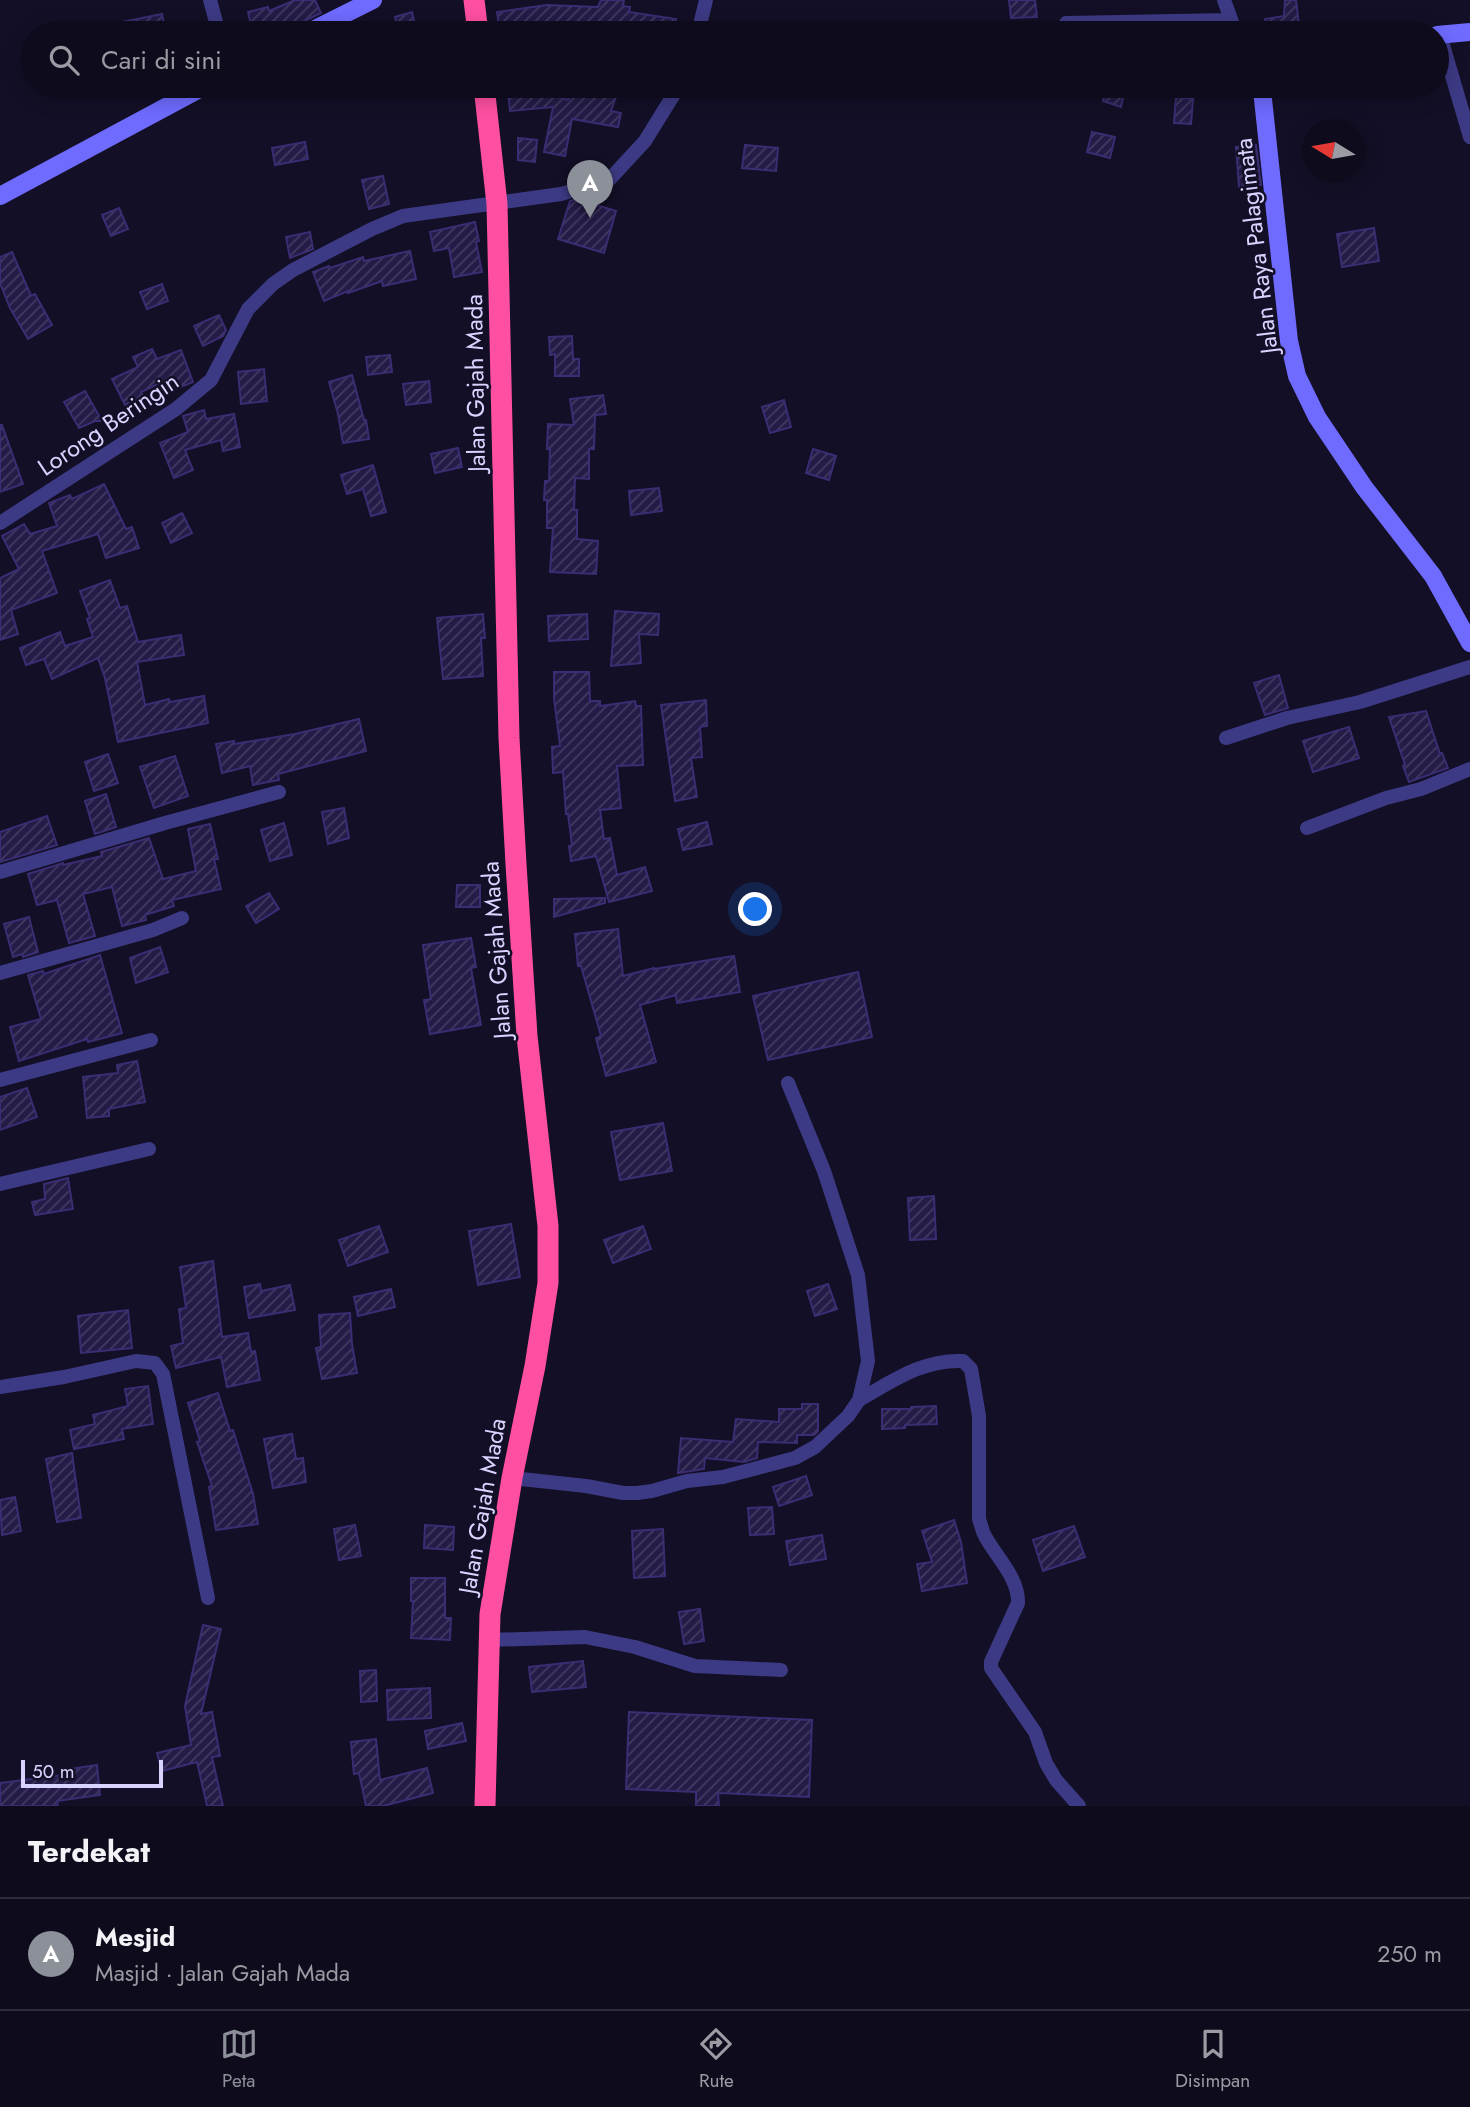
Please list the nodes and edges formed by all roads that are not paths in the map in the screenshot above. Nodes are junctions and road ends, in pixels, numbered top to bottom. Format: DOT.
graph roads {
  1 [pos="210,0"];
  2 [pos="373,0"];
  3 [pos="474,0"];
  4 [pos="706,0"];
  5 [pos="1224,0"];
  6 [pos="216,21"];
  7 [pos="331,21"];
  8 [pos="477,21"];
  9 [pos="701,21"];
  10 [pos="1232,21"];
  11 [pos="1470,32"];
  12 [pos="1449,34"];
  13 [pos="1449,70"];
  14 [pos="183,98"];
  15 [pos="485,98"];
  16 [pos="672,98"];
  17 [pos="1267,98"];
  18 [pos="1470,137"];
  19 [pos="0,196"];
  20 [pos="497,204"];
  21 [pos="0,523"];
  22 [pos="1470,643"];
  23 [pos="1470,667"];
  24 [pos="1226,738"];
  25 [pos="1470,769"];
  26 [pos="279,792"];
  27 [pos="1307,828"];
  28 [pos="0,872"];
  29 [pos="182,918"];
  30 [pos="0,973"];
  31 [pos="151,1040"];
  32 [pos="0,1080"];
  33 [pos="788,1083"];
  34 [pos="149,1149"];
  35 [pos="0,1184"];
  36 [pos="0,1387"];
  37 [pos="859,1400"];
  38 [pos="512,1478"];
  39 [pos="208,1598"];
  40 [pos="489,1640"];
  41 [pos="781,1670"];
  42 [pos="485,1806"];
  43 [pos="1079,1806"];
  1 -- 6 [label="street"];
  2 -- 7 [label="street"];
  3 -- 8 [label="highway"];
  4 -- 9 [label="street"];
  5 -- 10 [label="street"];
  11 -- 12 [label="street"];
  13 -- 18 [label="street"];
  14 -- 19 [label="street"];
  15 -- 20 [label="highway, Jalan Gajah Mada"];
  16 -- 20 [label="street, Lorong Beringin"];
  17 -- 22 [label="street, Jalan Raya Palagimata"];
  20 -- 21 [label="street, Lorong Beringin"];
  20 -- 38 [label="highway, Jalan Gajah Mada"];
  23 -- 24 [label="street"];
  25 -- 27 [label="street"];
  26 -- 28 [label="street"];
  29 -- 30 [label="street"];
  31 -- 32 [label="street"];
  33 -- 37 [label="street"];
  34 -- 35 [label="street"];
  36 -- 39 [label="street"];
  37 -- 38 [label="street"];
  37 -- 43 [label="street"];
  38 -- 40 [label="highway, Jalan Gajah Mada"];
  40 -- 41 [label="street"];
  40 -- 42 [label="highway, Jalan Gajah Mada"];
}
